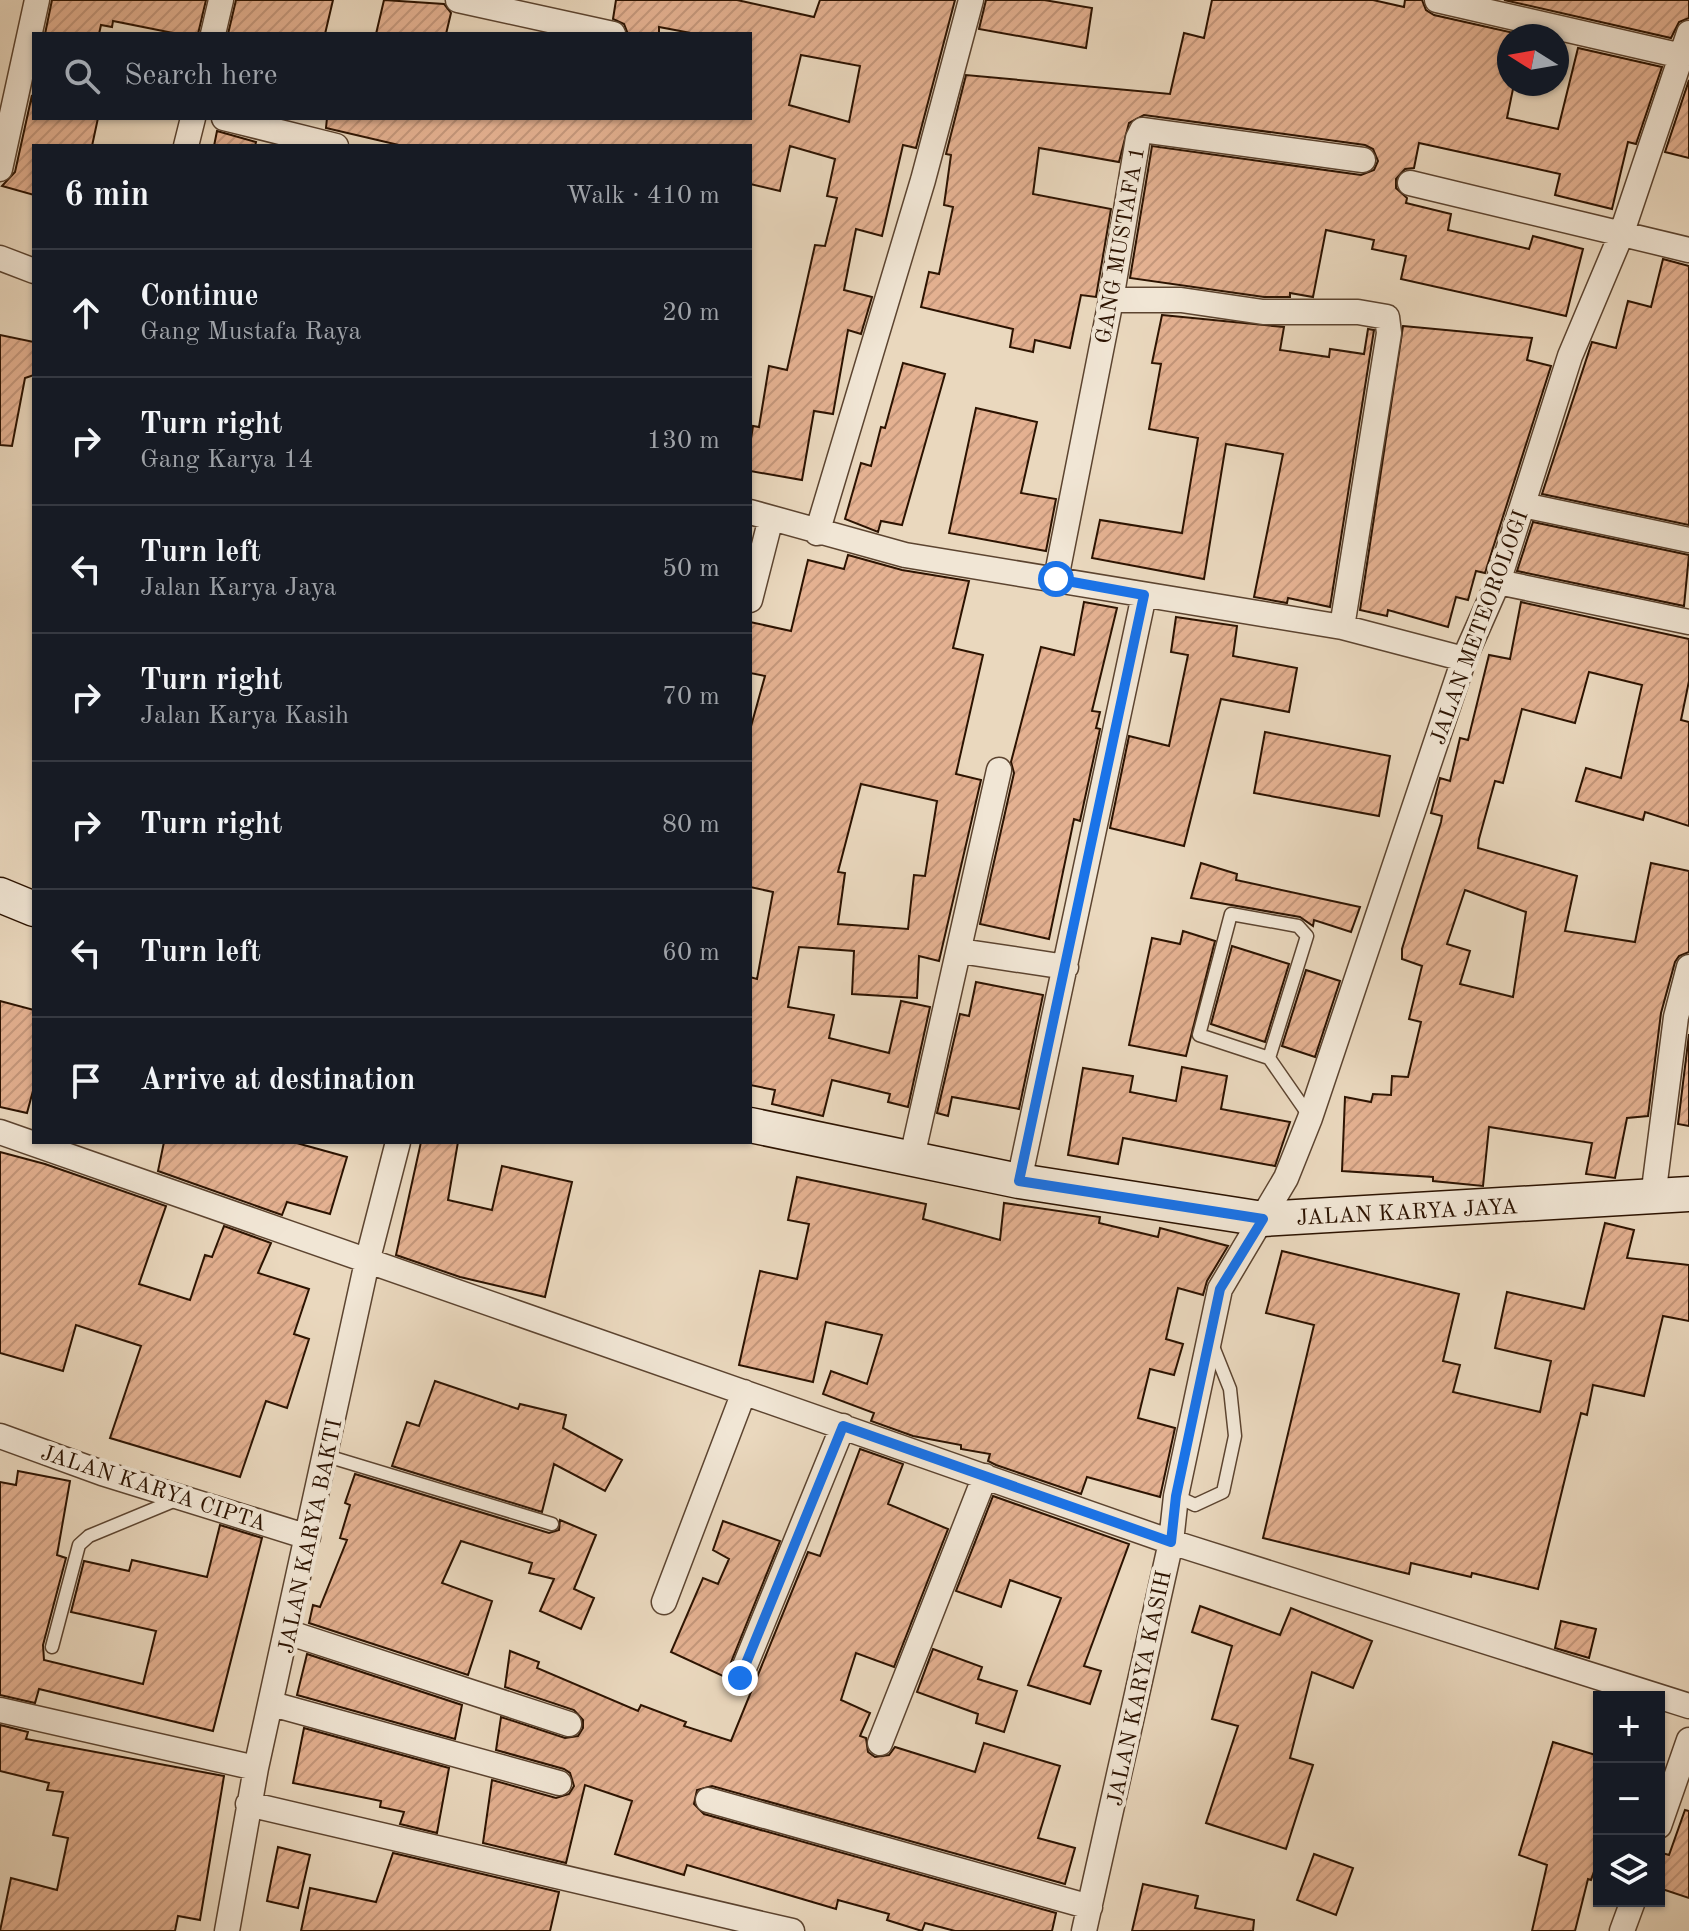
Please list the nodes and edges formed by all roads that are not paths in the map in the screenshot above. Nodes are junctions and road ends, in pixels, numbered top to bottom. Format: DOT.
graph roads {
  1 [pos="37,0"];
  2 [pos="221,0"];
  3 [pos="458,0"];
  4 [pos="971,0"];
  5 [pos="1437,0"];
  6 [pos="213,32"];
  7 [pos="604,32"];
  8 [pos="1685,45"];
  9 [pos="192,120"];
  10 [pos="232,120"];
  11 [pos="186,144"];
  12 [pos="328,144"];
  13 [pos="1363,160"];
  14 [pos="0,169"];
  15 [pos="1410,183"];
  16 [pos="1621,235"];
  17 [pos="1689,250"];
  18 [pos="0,258"];
  19 [pos="32,270"];
  20 [pos="1111,300"];
  21 [pos="1523,505"];
  22 [pos="760,515"];
  23 [pos="817,533"];
  24 [pos="1689,540"];
  25 [pos="1056,579"];
  26 [pos="1498,582"];
  27 [pos="752,583"];
  28 [pos="1144,595"];
  29 [pos="1689,622"];
  30 [pos="1342,627"];
  31 [pos="1464,659"];
  32 [pos="999,770"];
  33 [pos="960,951"];
  34 [pos="1066,967"];
  35 [pos="1689,967"];
  36 [pos="1269,1058"];
  37 [pos="1310,1118"];
  38 [pos="752,1125"];
  39 [pos="0,1132"];
  40 [pos="32,1143"];
  41 [pos="34,1144"];
  42 [pos="397,1144"];
  43 [pos="912,1157"];
  44 [pos="1019,1181"];
  45 [pos="1689,1194"];
  46 [pos="1653,1197"];
  47 [pos="1263,1219"];
  48 [pos="367,1262"];
  49 [pos="1210,1339"];
  50 [pos="744,1392"];
  51 [pos="843,1426"];
  52 [pos="0,1436"];
  53 [pos="327,1456"];
  54 [pos="985,1476"];
  55 [pos="1176,1496"];
  56 [pos="181,1497"];
  57 [pos="552,1524"];
  58 [pos="308,1537"];
  59 [pos="1171,1542"];
  60 [pos="664,1602"];
  61 [pos="287,1632"];
  62 [pos="52,1647"];
  63 [pos="740,1678"];
  64 [pos="272,1704"];
  65 [pos="1689,1706"];
  66 [pos="0,1710"];
  67 [pos="569,1724"];
  68 [pos="1689,1740"];
  69 [pos="880,1743"];
  70 [pos="256,1768"];
  71 [pos="559,1783"];
  72 [pos="708,1800"];
  73 [pos="248,1804"];
  74 [pos="1665,1809"];
  75 [pos="1090,1907"];
  76 [pos="1631,1907"];
  77 [pos="227,1931"];
  78 [pos="792,1931"];
  79 [pos="1084,1931"];
  80 [pos="1622,1931"];
  1 -- 14 [label="street"];
  2 -- 6 [label="street"];
  3 -- 7 [label="street"];
  4 -- 23 [label="street"];
  5 -- 8 [label="street"];
  8 -- 16 [label="street, JALAN METEOROLOGI"];
  9 -- 11 [label="street"];
  10 -- 12 [label="street"];
  13 -- 20 [label="street, GANG MUSTAFA 1"];
  15 -- 16 [label="street"];
  16 -- 17 [label="street"];
  16 -- 21 [label="street, JALAN METEOROLOGI"];
  18 -- 19 [label="street"];
  20 -- 25 [label="street, GANG MUSTAFA 1"];
  20 -- 30 [label="street"];
  21 -- 24 [label="street"];
  21 -- 26 [label="street, JALAN METEOROLOGI"];
  22 -- 23 [label="street"];
  22 -- 27 [label="street"];
  23 -- 25 [label="street"];
  25 -- 28 [label="street"];
  26 -- 29 [label="street"];
  26 -- 31 [label="street, JALAN METEOROLOGI"];
  28 -- 30 [label="street"];
  28 -- 34 [label="street"];
  30 -- 31 [label="street"];
  31 -- 37 [label="street, JALAN METEOROLOGI"];
  32 -- 33 [label="street"];
  33 -- 34 [label="street"];
  33 -- 43 [label="street"];
  34 -- 44 [label="street"];
  35 -- 46 [label="street"];
  36 -- 36 [label="lane"];
  36 -- 37 [label="lane"];
  37 -- 47 [label="street, JALAN METEOROLOGI"];
  38 -- 43 [label="main road, JALAN KARYA JAYA"];
  39 -- 40 [label="street"];
  41 -- 48 [label="street"];
  42 -- 48 [label="street, JALAN KARYA BAKTI"];
  43 -- 44 [label="main road, JALAN KARYA JAYA"];
  44 -- 47 [label="main road, JALAN KARYA JAYA"];
  45 -- 46 [label="main road, JALAN KARYA JAYA"];
  46 -- 47 [label="main road, JALAN KARYA JAYA"];
  47 -- 49 [label="street, JALAN KARYA KASIH"];
  48 -- 50 [label="street"];
  48 -- 53 [label="street, JALAN KARYA BAKTI"];
  49 -- 55 [label="street, JALAN KARYA KASIH"];
  49 -- 55 [label="lane"];
  50 -- 51 [label="street"];
  50 -- 60 [label="street"];
  51 -- 54 [label="street"];
  51 -- 63 [label="street"];
  52 -- 56 [label="street, JALAN KARYA CIPTA"];
  53 -- 57 [label="lane"];
  53 -- 58 [label="street, JALAN KARYA BAKTI"];
  54 -- 59 [label="street"];
  54 -- 69 [label="street"];
  55 -- 59 [label="street, JALAN KARYA KASIH"];
  56 -- 58 [label="street, JALAN KARYA CIPTA"];
  56 -- 62 [label="lane"];
  58 -- 61 [label="street, JALAN KARYA BAKTI"];
  59 -- 65 [label="street"];
  59 -- 75 [label="street, JALAN KARYA KASIH"];
  61 -- 64 [label="street, JALAN KARYA BAKTI"];
  61 -- 67 [label="street"];
  64 -- 70 [label="street, JALAN KARYA BAKTI"];
  64 -- 71 [label="street"];
  66 -- 70 [label="street"];
  68 -- 74 [label="street"];
  70 -- 73 [label="street, JALAN KARYA BAKTI"];
  72 -- 75 [label="street"];
  73 -- 77 [label="street, JALAN KARYA BAKTI"];
  73 -- 78 [label="street"];
  75 -- 79 [label="street, JALAN KARYA KASIH"];
  76 -- 80 [label="street"];
}
